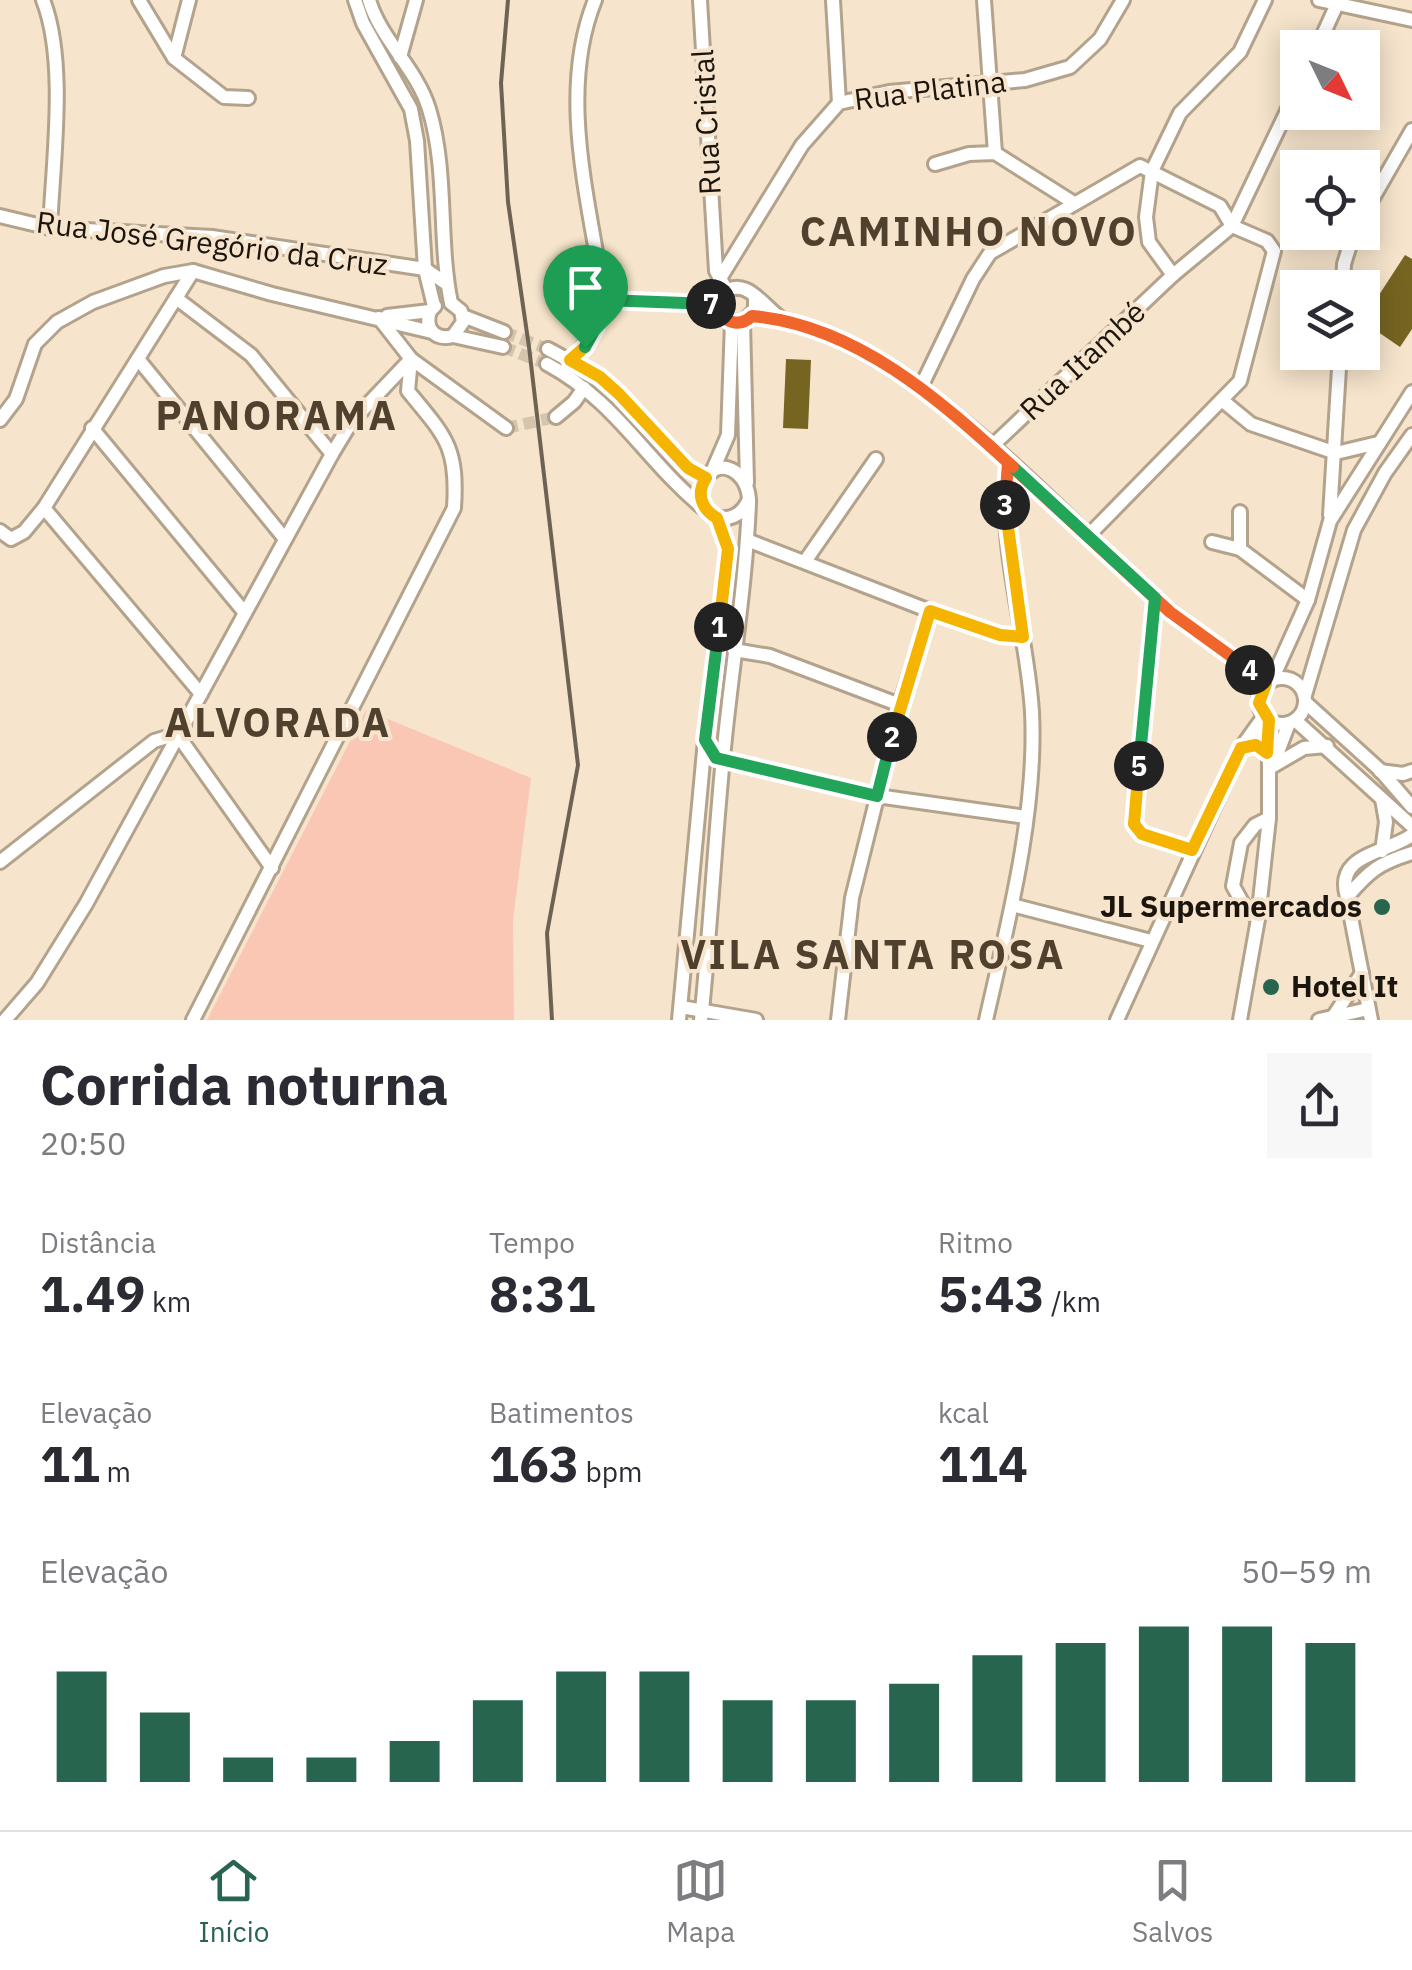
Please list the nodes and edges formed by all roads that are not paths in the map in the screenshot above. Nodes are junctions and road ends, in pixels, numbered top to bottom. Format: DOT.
graph roads {
  1 [pos="43,0"];
  2 [pos="139,0"];
  3 [pos="190,0"];
  4 [pos="355,0"];
  5 [pos="369,0"];
  6 [pos="416,0"];
  7 [pos="595,0"];
  8 [pos="700,0"];
  9 [pos="832,0"];
  10 [pos="984,0"];
  11 [pos="1122,0"];
  12 [pos="1266,0"];
  13 [pos="1319,0"];
  14 [pos="1337,4"];
  15 [pos="1412,20"];
  16 [pos="1325,30"];
  17 [pos="400,57"];
  18 [pos="174,58"];
  19 [pos="990,81"];
  20 [pos="248,98"];
  21 [pos="838,102"];
  22 [pos="1280,126"];
  23 [pos="1412,130"];
  24 [pos="996,153"];
  25 [pos="934,164"];
  26 [pos="1152,170"];
  27 [pos="1380,186"];
  28 [pos="1074,203"];
  29 [pos="0,216"];
  30 [pos="1232,226"];
  31 [pos="50,228"];
  32 [pos="715,244"];
  33 [pos="728,264"];
  34 [pos="424,270"];
  35 [pos="193,272"];
  36 [pos="1173,275"];
  37 [pos="447,284"];
  38 [pos="723,285"];
  39 [pos="744,287"];
  40 [pos="176,298"];
  41 [pos="755,299"];
  42 [pos="604,300"];
  43 [pos="451,303"];
  44 [pos="719,305"];
  45 [pos="432,308"];
  46 [pos="463,316"];
  47 [pos="378,318"];
  48 [pos="780,318"];
  49 [pos="742,320"];
  50 [pos="432,332"];
  51 [pos="453,336"];
  52 [pos="548,350"];
  53 [pos="138,359"];
  54 [pos="411,359"];
  55 [pos="570,360"];
  56 [pos="547,364"];
  57 [pos="1339,370"];
  58 [pos="584,388"];
  59 [pos="920,389"];
  60 [pos="1412,392"];
  61 [pos="1222,401"];
  62 [pos="556,416"];
  63 [pos="0,420"];
  64 [pos="92,428"];
  65 [pos="506,428"];
  66 [pos="1412,435"];
  67 [pos="1378,443"];
  68 [pos="992,446"];
  69 [pos="1336,453"];
  70 [pos="332,454"];
  71 [pos="876,459"];
  72 [pos="1008,463"];
  73 [pos="709,475"];
  74 [pos="747,482"];
  75 [pos="749,499"];
  76 [pos="44,508"];
  77 [pos="1240,512"];
  78 [pos="713,516"];
  79 [pos="1330,521"];
  80 [pos="0,531"];
  81 [pos="1089,536"];
  82 [pos="286,539"];
  83 [pos="748,540"];
  84 [pos="1212,542"];
  85 [pos="1240,549"];
  86 [pos="806,560"];
  87 [pos="1155,598"];
  88 [pos="1308,600"];
  89 [pos="930,611"];
  90 [pos="246,613"];
  91 [pos="1023,637"];
  92 [pos="734,650"];
  93 [pos="1269,682"];
  94 [pos="202,694"];
  95 [pos="1305,699"];
  96 [pos="900,705"];
  97 [pos="1267,718"];
  98 [pos="1292,722"];
  99 [pos="176,734"];
  100 [pos="705,740"];
  101 [pos="1327,746"];
  102 [pos="1241,748"];
  103 [pos="723,759"];
  104 [pos="1269,765"];
  105 [pos="1380,770"];
  106 [pos="1412,771"];
  107 [pos="877,796"];
  108 [pos="1382,799"];
  109 [pos="1412,807"];
  110 [pos="1026,817"];
  111 [pos="1269,818"];
  112 [pos="1412,826"];
  113 [pos="1412,835"];
  114 [pos="1192,850"];
  115 [pos="1382,851"];
  116 [pos="1412,853"];
  117 [pos="0,862"];
  118 [pos="272,868"];
  119 [pos="1347,897"];
  120 [pos="1012,905"];
  121 [pos="1258,918"];
  122 [pos="1151,941"];
  123 [pos="1362,972"];
  124 [pos="680,1014"];
  125 [pos="1370,1014"];
  126 [pos="702,1015"];
  127 [pos="1326,1019"];
  128 [pos="5,1020"];
  129 [pos="193,1020"];
  130 [pos="756,1020"];
  131 [pos="838,1020"];
  132 [pos="986,1020"];
  133 [pos="1120,1020"];
  134 [pos="1240,1020"];
  1 -- 31 [label="street"];
  2 -- 18 [label="street"];
  3 -- 18 [label="street"];
  4 -- 34 [label="street"];
  5 -- 17 [label="street"];
  6 -- 17 [label="street"];
  7 -- 42 [label="street"];
  8 -- 32 [label="street, Rua Cristal"];
  9 -- 21 [label="street"];
  10 -- 19 [label="street"];
  11 -- 19 [label="street, Rua Platina"];
  12 -- 26 [label="street"];
  13 -- 14 [label="street"];
  14 -- 15 [label="street"];
  14 -- 16 [label="street"];
  17 -- 37 [label="street"];
  18 -- 20 [label="street"];
  19 -- 21 [label="street, Rua Platina"];
  19 -- 24 [label="street"];
  21 -- 33 [label="street, Rua Platina"];
  22 -- 30 [label="street"];
  23 -- 27 [label="street"];
  24 -- 25 [label="street"];
  24 -- 28 [label="street"];
  26 -- 28 [label="street"];
  26 -- 30 [label="street"];
  26 -- 36 [label="street"];
  28 -- 59 [label="street"];
  29 -- 31 [label="street, Rua José Gregório da Cruz"];
  30 -- 36 [label="street, Rua Itambé"];
  30 -- 61 [label="street"];
  31 -- 34 [label="street, Rua José Gregório da Cruz"];
  32 -- 33 [label="street, Rua Cristal"];
  32 -- 38 [label="street, Rua Cristal"];
  33 -- 38 [label="street, Rua Platina"];
  33 -- 39 [label="street"];
  34 -- 37 [label="street"];
  34 -- 45 [label="street"];
  35 -- 40 [label="street"];
  35 -- 47 [label="street"];
  35 -- 63 [label="street"];
  36 -- 68 [label="street, Rua Itambé"];
  37 -- 43 [label="street"];
  38 -- 39 [label="street"];
  38 -- 44 [label="street"];
  39 -- 41 [label="street"];
  40 -- 53 [label="street"];
  40 -- 70 [label="street"];
  41 -- 48 [label="street"];
  41 -- 49 [label="street"];
  42 -- 44 [label="street"];
  42 -- 55 [label="street"];
  43 -- 45 [label="street"];
  43 -- 46 [label="street"];
  44 -- 49 [label="street"];
  45 -- 47 [label="street"];
  45 -- 50 [label="street"];
  46 -- 51 [label="street"];
  46 -- 51 [label="street"];
  47 -- 50 [label="street"];
  47 -- 54 [label="street"];
  48 -- 49 [label="street"];
  48 -- 59 [label="street"];
  49 -- 73 [label="street"];
  49 -- 74 [label="street"];
  50 -- 51 [label="street"];
  52 -- 55 [label="street"];
  53 -- 64 [label="street"];
  53 -- 82 [label="street"];
  54 -- 65 [label="street"];
  54 -- 70 [label="street"];
  54 -- 118 [label="street"];
  55 -- 73 [label="street"];
  56 -- 58 [label="street"];
  57 -- 69 [label="street"];
  58 -- 62 [label="street"];
  58 -- 78 [label="street"];
  59 -- 68 [label="street"];
  60 -- 67 [label="street"];
  61 -- 69 [label="street"];
  61 -- 81 [label="street"];
  64 -- 76 [label="street"];
  64 -- 90 [label="street"];
  66 -- 95 [label="street"];
  67 -- 69 [label="street"];
  67 -- 79 [label="street"];
  68 -- 72 [label="street"];
  69 -- 79 [label="street"];
  70 -- 82 [label="street"];
  71 -- 86 [label="street"];
  72 -- 81 [label="street"];
  72 -- 91 [label="street"];
  73 -- 74 [label="street"];
  73 -- 78 [label="street"];
  74 -- 75 [label="street"];
  75 -- 78 [label="street"];
  75 -- 83 [label="street"];
  76 -- 80 [label="street"];
  76 -- 94 [label="street"];
  77 -- 85 [label="street"];
  78 -- 100 [label="street"];
  79 -- 88 [label="street"];
  81 -- 87 [label="street"];
  82 -- 90 [label="street"];
  83 -- 86 [label="street"];
  83 -- 92 [label="street"];
  84 -- 85 [label="street"];
  85 -- 88 [label="street"];
  86 -- 89 [label="street"];
  87 -- 93 [label="street"];
  87 -- 114 [label="street"];
  88 -- 93 [label="street"];
  89 -- 91 [label="street"];
  89 -- 96 [label="street"];
  90 -- 94 [label="street"];
  91 -- 110 [label="street"];
  92 -- 96 [label="street"];
  92 -- 103 [label="street"];
  93 -- 95 [label="street"];
  93 -- 97 [label="street"];
  94 -- 99 [label="street"];
  95 -- 98 [label="street"];
  95 -- 105 [label="street"];
  96 -- 107 [label="street"];
  97 -- 98 [label="street"];
  97 -- 102 [label="street"];
  97 -- 104 [label="street"];
  98 -- 101 [label="street"];
  98 -- 104 [label="street"];
  99 -- 117 [label="street"];
  99 -- 118 [label="street"];
  99 -- 128 [label="street"];
  100 -- 103 [label="street"];
  100 -- 124 [label="street"];
  101 -- 104 [label="street"];
  101 -- 108 [label="street"];
  102 -- 104 [label="street"];
  102 -- 114 [label="street"];
  103 -- 107 [label="street"];
  103 -- 126 [label="street"];
  104 -- 111 [label="street"];
  105 -- 106 [label="street"];
  105 -- 109 [label="street"];
  107 -- 110 [label="street"];
  107 -- 131 [label="street"];
  108 -- 112 [label="street"];
  108 -- 115 [label="street"];
  110 -- 120 [label="street"];
  111 -- 121 [label="street"];
  111 -- 121 [label="street"];
  113 -- 115 [label="street"];
  114 -- 122 [label="street"];
  115 -- 119 [label="street"];
  116 -- 119 [label="street"];
  118 -- 129 [label="street"];
  119 -- 123 [label="street"];
  120 -- 122 [label="street"];
  120 -- 132 [label="street"];
  121 -- 134 [label="street"];
  122 -- 133 [label="street"];
  123 -- 125 [label="street"];
  123 -- 127 [label="street"];
  124 -- 126 [label="street"];
  125 -- 127 [label="street"];
  126 -- 130 [label="street"];
}
